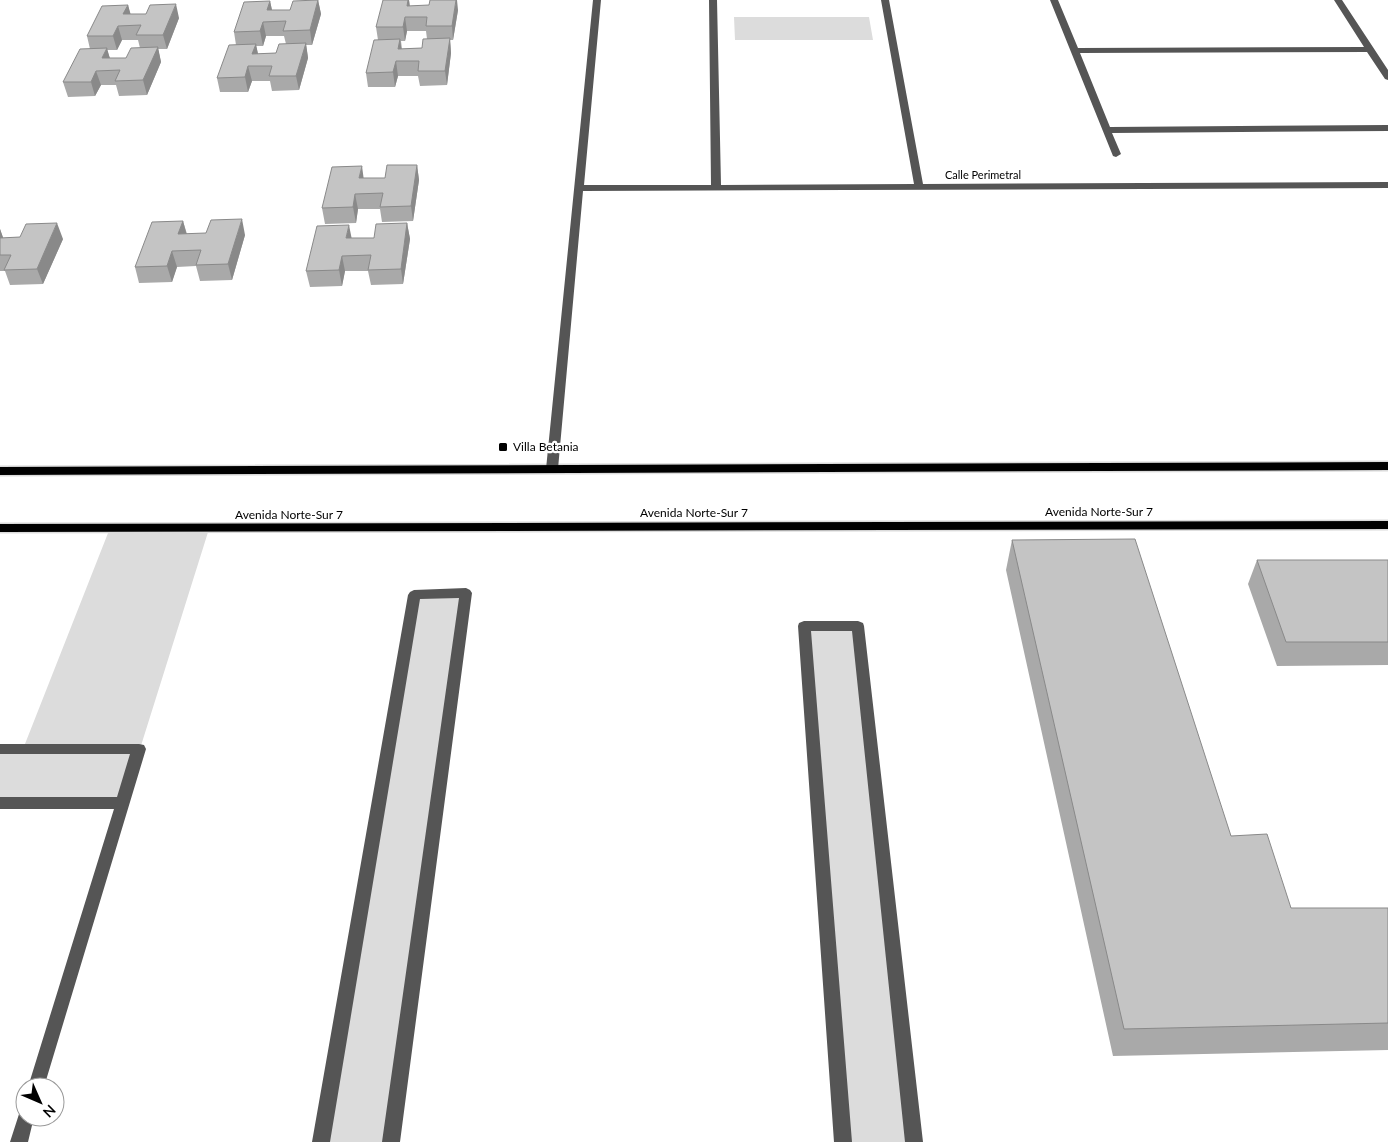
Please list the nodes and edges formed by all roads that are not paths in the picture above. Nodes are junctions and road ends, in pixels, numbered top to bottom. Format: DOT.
graph roads {
  1 [pos="597,0"];
  2 [pos="713,0"];
  3 [pos="885,0"];
  4 [pos="1054,0"];
  5 [pos="1338,0"];
  6 [pos="1369,49"];
  7 [pos="1074,51"];
  8 [pos="1388,77"];
  9 [pos="1388,128"];
  10 [pos="1106,130"];
  11 [pos="1116,154"];
  12 [pos="1388,185"];
  13 [pos="919,187"];
  14 [pos="579,188"];
  15 [pos="716,188"];
  16 [pos="1388,466"];
  17 [pos="552,469"];
  18 [pos="0,471"];
  19 [pos="1384,526"];
  20 [pos="0,528"];
  21 [pos="0,749"];
  22 [pos="0,803"];
  23 [pos="122,803"];
  24 [pos="39,1077"];
  25 [pos="23,1127"];
  26 [pos="19,1142"];
  27 [pos="321,1142"];
  28 [pos="390,1142"];
  29 [pos="842,1142"];
  30 [pos="914,1142"];
  1 -- 14 [label="street"];
  2 -- 15 [label="street"];
  3 -- 13 [label="street"];
  4 -- 7 [label="street"];
  5 -- 6 [label="street"];
  6 -- 7 [label="street"];
  6 -- 8 [label="street"];
  7 -- 10 [label="street"];
  9 -- 10 [label="street"];
  10 -- 11 [label="street"];
  12 -- 13 [label="street, Calle Perimetral"];
  13 -- 15 [label="street, Calle Perimetral"];
  14 -- 15 [label="street, Calle Perimetral"];
  14 -- 17 [label="street"];
  16 -- 17 [label="main road"];
  17 -- 18 [label="main road"];
  19 -- 20 [label="main road, Avenida Norte-Sur 7"];
  21 -- 23 [label="street"];
  22 -- 23 [label="street"];
  23 -- 24 [label="street"];
  25 -- 26 [label="street"];
  27 -- 28 [label="street"];
  29 -- 30 [label="street"];
}
